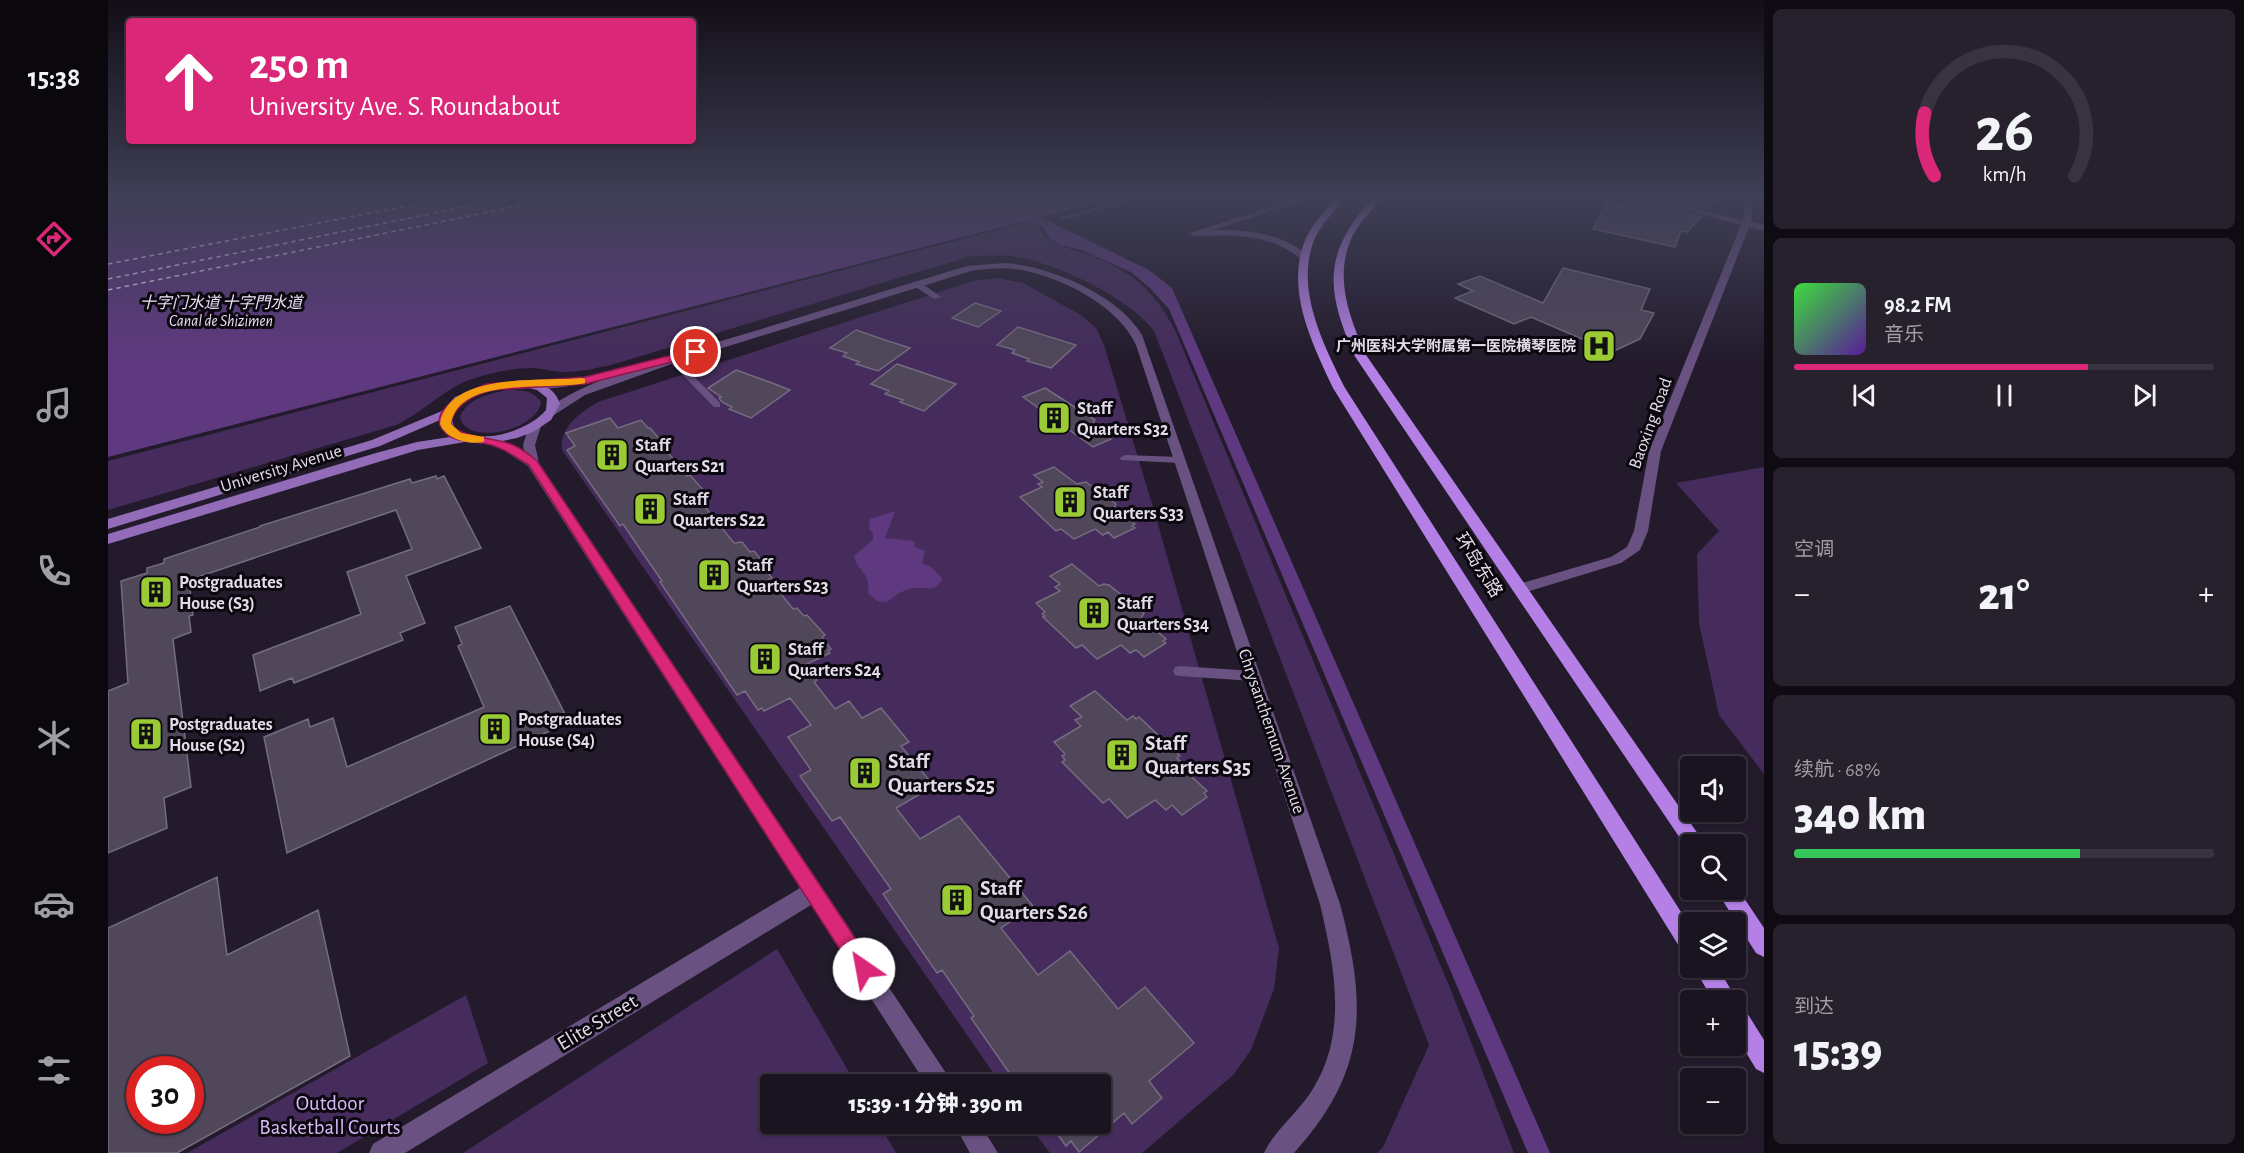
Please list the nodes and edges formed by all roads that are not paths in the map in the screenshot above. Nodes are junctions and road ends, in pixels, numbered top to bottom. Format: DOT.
graph roads {
  1 [pos="1297,252"];
  2 [pos="1306,252"];
  3 [pos="1341,252"];
  4 [pos="1735,252"];
  5 [pos="1304,257"];
  6 [pos="916,284"];
  7 [pos="937,297"];
  8 [pos="673,360"];
  9 [pos="534,384"];
  10 [pos="717,405"];
  11 [pos="447,413"];
  12 [pos="551,413"];
  13 [pos="535,426"];
  14 [pos="466,438"];
  15 [pos="487,440"];
  16 [pos="1125,458"];
  17 [pos="1179,460"];
  18 [pos="533,463"];
  19 [pos="108,524"];
  20 [pos="108,539"];
  21 [pos="1520,589"];
  22 [pos="1180,671"];
  23 [pos="1253,676"];
  24 [pos="1688,834"];
  25 [pos="813,892"];
  26 [pos="1733,900"];
  27 [pos="1680,928"];
  28 [pos="1764,946"];
  29 [pos="1746,1032"];
  30 [pos="1764,1061"];
  31 [pos="933,1074"];
  32 [pos="973,1134"];
  33 [pos="382,1153"];
  34 [pos="985,1153"];
  35 [pos="1277,1153"];
  1 -- 5 [label="street"];
  2 -- 5 [label="main road, 环岛东路"];
  3 -- 21 [label="main road, 环岛东路"];
  4 -- 21 [label="street, Baoxing Road"];
  5 -- 27 [label="main road, 环岛东路"];
  6 -- 7 [label="lane"];
  6 -- 8 [label="street, Chrysanthemum Avenue"];
  6 -- 17 [label="street, Chrysanthemum Avenue"];
  8 -- 9 [label="street"];
  8 -- 10 [label="lane"];
  8 -- 12 [label="street"];
  9 -- 11 [label="main road, University Avenue"];
  9 -- 12 [label="main road"];
  11 -- 14 [label="main road"];
  11 -- 19 [label="main road, University Avenue"];
  12 -- 13 [label="main road, University Avenue"];
  13 -- 15 [label="main road, University Avenue"];
  13 -- 18 [label="street"];
  14 -- 15 [label="main road, University Avenue"];
  14 -- 20 [label="main road, University Avenue"];
  15 -- 18 [label="street"];
  16 -- 17 [label="lane"];
  17 -- 23 [label="street, Chrysanthemum Avenue"];
  18 -- 25 [label="street"];
  21 -- 24 [label="main road, 环岛东路"];
  22 -- 23 [label="lane"];
  23 -- 35 [label="street, Chrysanthemum Avenue"];
  25 -- 31 [label="street"];
  25 -- 33 [label="street, Elite Street"];
  26 -- 28 [label="main road"];
  29 -- 30 [label="main road"];
  32 -- 34 [label="street"];
}
